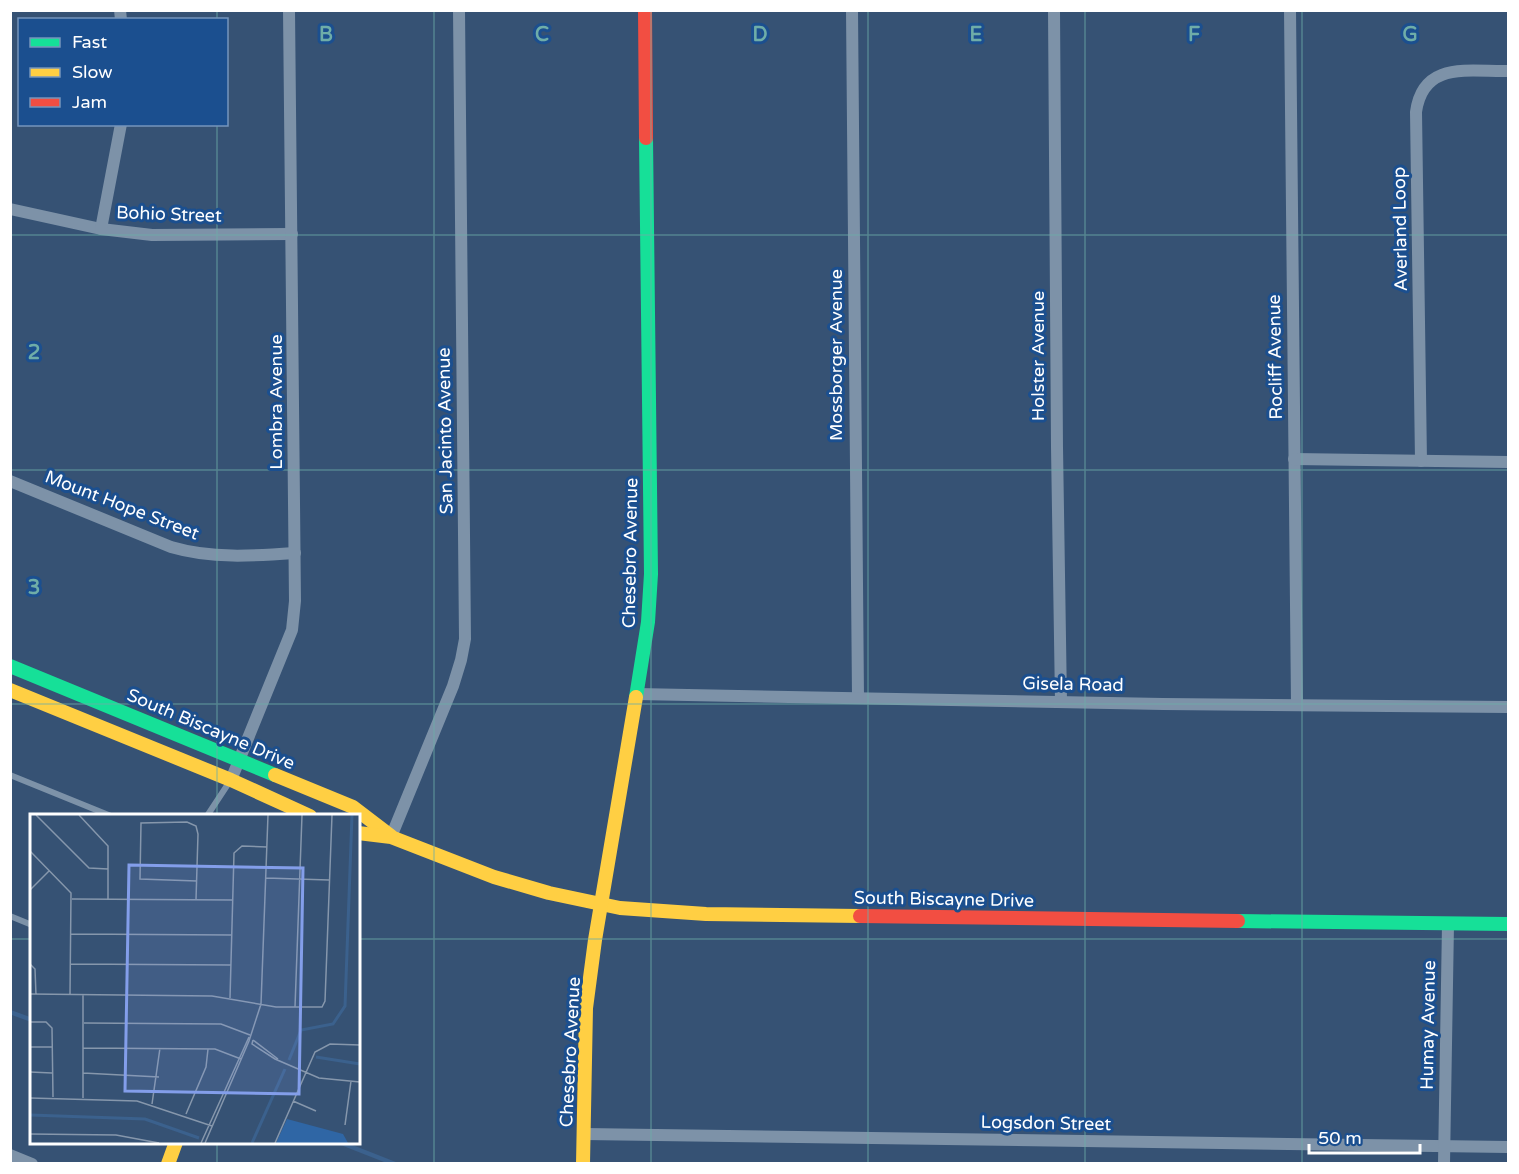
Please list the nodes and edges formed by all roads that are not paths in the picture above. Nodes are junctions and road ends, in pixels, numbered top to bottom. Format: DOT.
graph roads {
  1 [pos="289,10"];
  2 [pos="459,10"];
  3 [pos="645,10"];
  4 [pos="852,10"];
  5 [pos="1054,10"];
  6 [pos="1290,10"];
  7 [pos="1509,71"];
  8 [pos="121,126"];
  9 [pos="10,209"];
  10 [pos="101,229"];
  11 [pos="292,234"];
  12 [pos="1294,459"];
  13 [pos="1421,461"];
  14 [pos="1509,462"];
  15 [pos="10,481"];
  16 [pos="295,553"];
  17 [pos="10,666"];
  18 [pos="10,690"];
  19 [pos="637,694"];
  20 [pos="858,698"];
  21 [pos="1061,702"];
  22 [pos="1297,704"];
  23 [pos="1509,707"];
  24 [pos="238,761"];
  25 [pos="10,775"];
  26 [pos="231,780"];
  27 [pos="106,814"];
  28 [pos="208,814"];
  29 [pos="306,814"];
  30 [pos="358,814"];
  31 [pos="361,819"];
  32 [pos="360,833"];
  33 [pos="391,837"];
  34 [pos="601,905"];
  35 [pos="10,916"];
  36 [pos="30,924"];
  37 [pos="1448,924"];
  38 [pos="1509,924"];
  39 [pos="584,1134"];
  40 [pos="176,1144"];
  41 [pos="1444,1147"];
  42 [pos="1509,1147"];
  43 [pos="10,1155"];
  44 [pos="32,1164"];
  45 [pos="168,1164"];
  46 [pos="583,1164"];
  47 [pos="1444,1164"];
  1 -- 11 [label="street, Lombra Avenue"];
  2 -- 33 [label="street, San Jacinto Avenue"];
  3 -- 19 [label="street, Chesebro Avenue"];
  4 -- 20 [label="street, Mossborger Avenue"];
  5 -- 21 [label="street, Holster Avenue"];
  6 -- 12 [label="street, Rocliff Avenue"];
  7 -- 13 [label="street, Averland Loop"];
  8 -- 10 [label="street"];
  9 -- 10 [label="street, Bohio Street"];
  10 -- 11 [label="street, Bohio Street"];
  11 -- 16 [label="street, Lombra Avenue"];
  12 -- 13 [label="street"];
  12 -- 22 [label="street, Rocliff Avenue"];
  13 -- 14 [label="street"];
  15 -- 16 [label="street, Mount Hope Street"];
  16 -- 24 [label="street, Lombra Avenue"];
  17 -- 24 [label="street, South Biscayne Drive"];
  18 -- 26 [label="street"];
  19 -- 20 [label="street, Gisela Road"];
  19 -- 34 [label="street, Chesebro Avenue"];
  20 -- 21 [label="street, Gisela Road"];
  21 -- 22 [label="street, Gisela Road"];
  22 -- 23 [label="street, Gisela Road"];
  24 -- 26 [label="street, Lombra Avenue"];
  24 -- 30 [label="street, South Biscayne Drive"];
  25 -- 27 [label="lane"];
  26 -- 28 [label="lane"];
  26 -- 29 [label="street"];
  31 -- 33 [label="street, South Biscayne Drive"];
  32 -- 33 [label="street, South Biscayne Drive"];
  33 -- 34 [label="street, South Biscayne Drive"];
  34 -- 37 [label="street, South Biscayne Drive"];
  34 -- 39 [label="street, Chesebro Avenue"];
  35 -- 36 [label="lane"];
  37 -- 38 [label="street, South Biscayne Drive"];
  37 -- 41 [label="street, Humay Avenue"];
  39 -- 41 [label="street, Logsdon Street"];
  39 -- 46 [label="street, Chesebro Avenue"];
  40 -- 45 [label="street"];
  41 -- 42 [label="street, Logsdon Street"];
  41 -- 47 [label="street, Humay Avenue"];
  43 -- 44 [label="street"];
}
